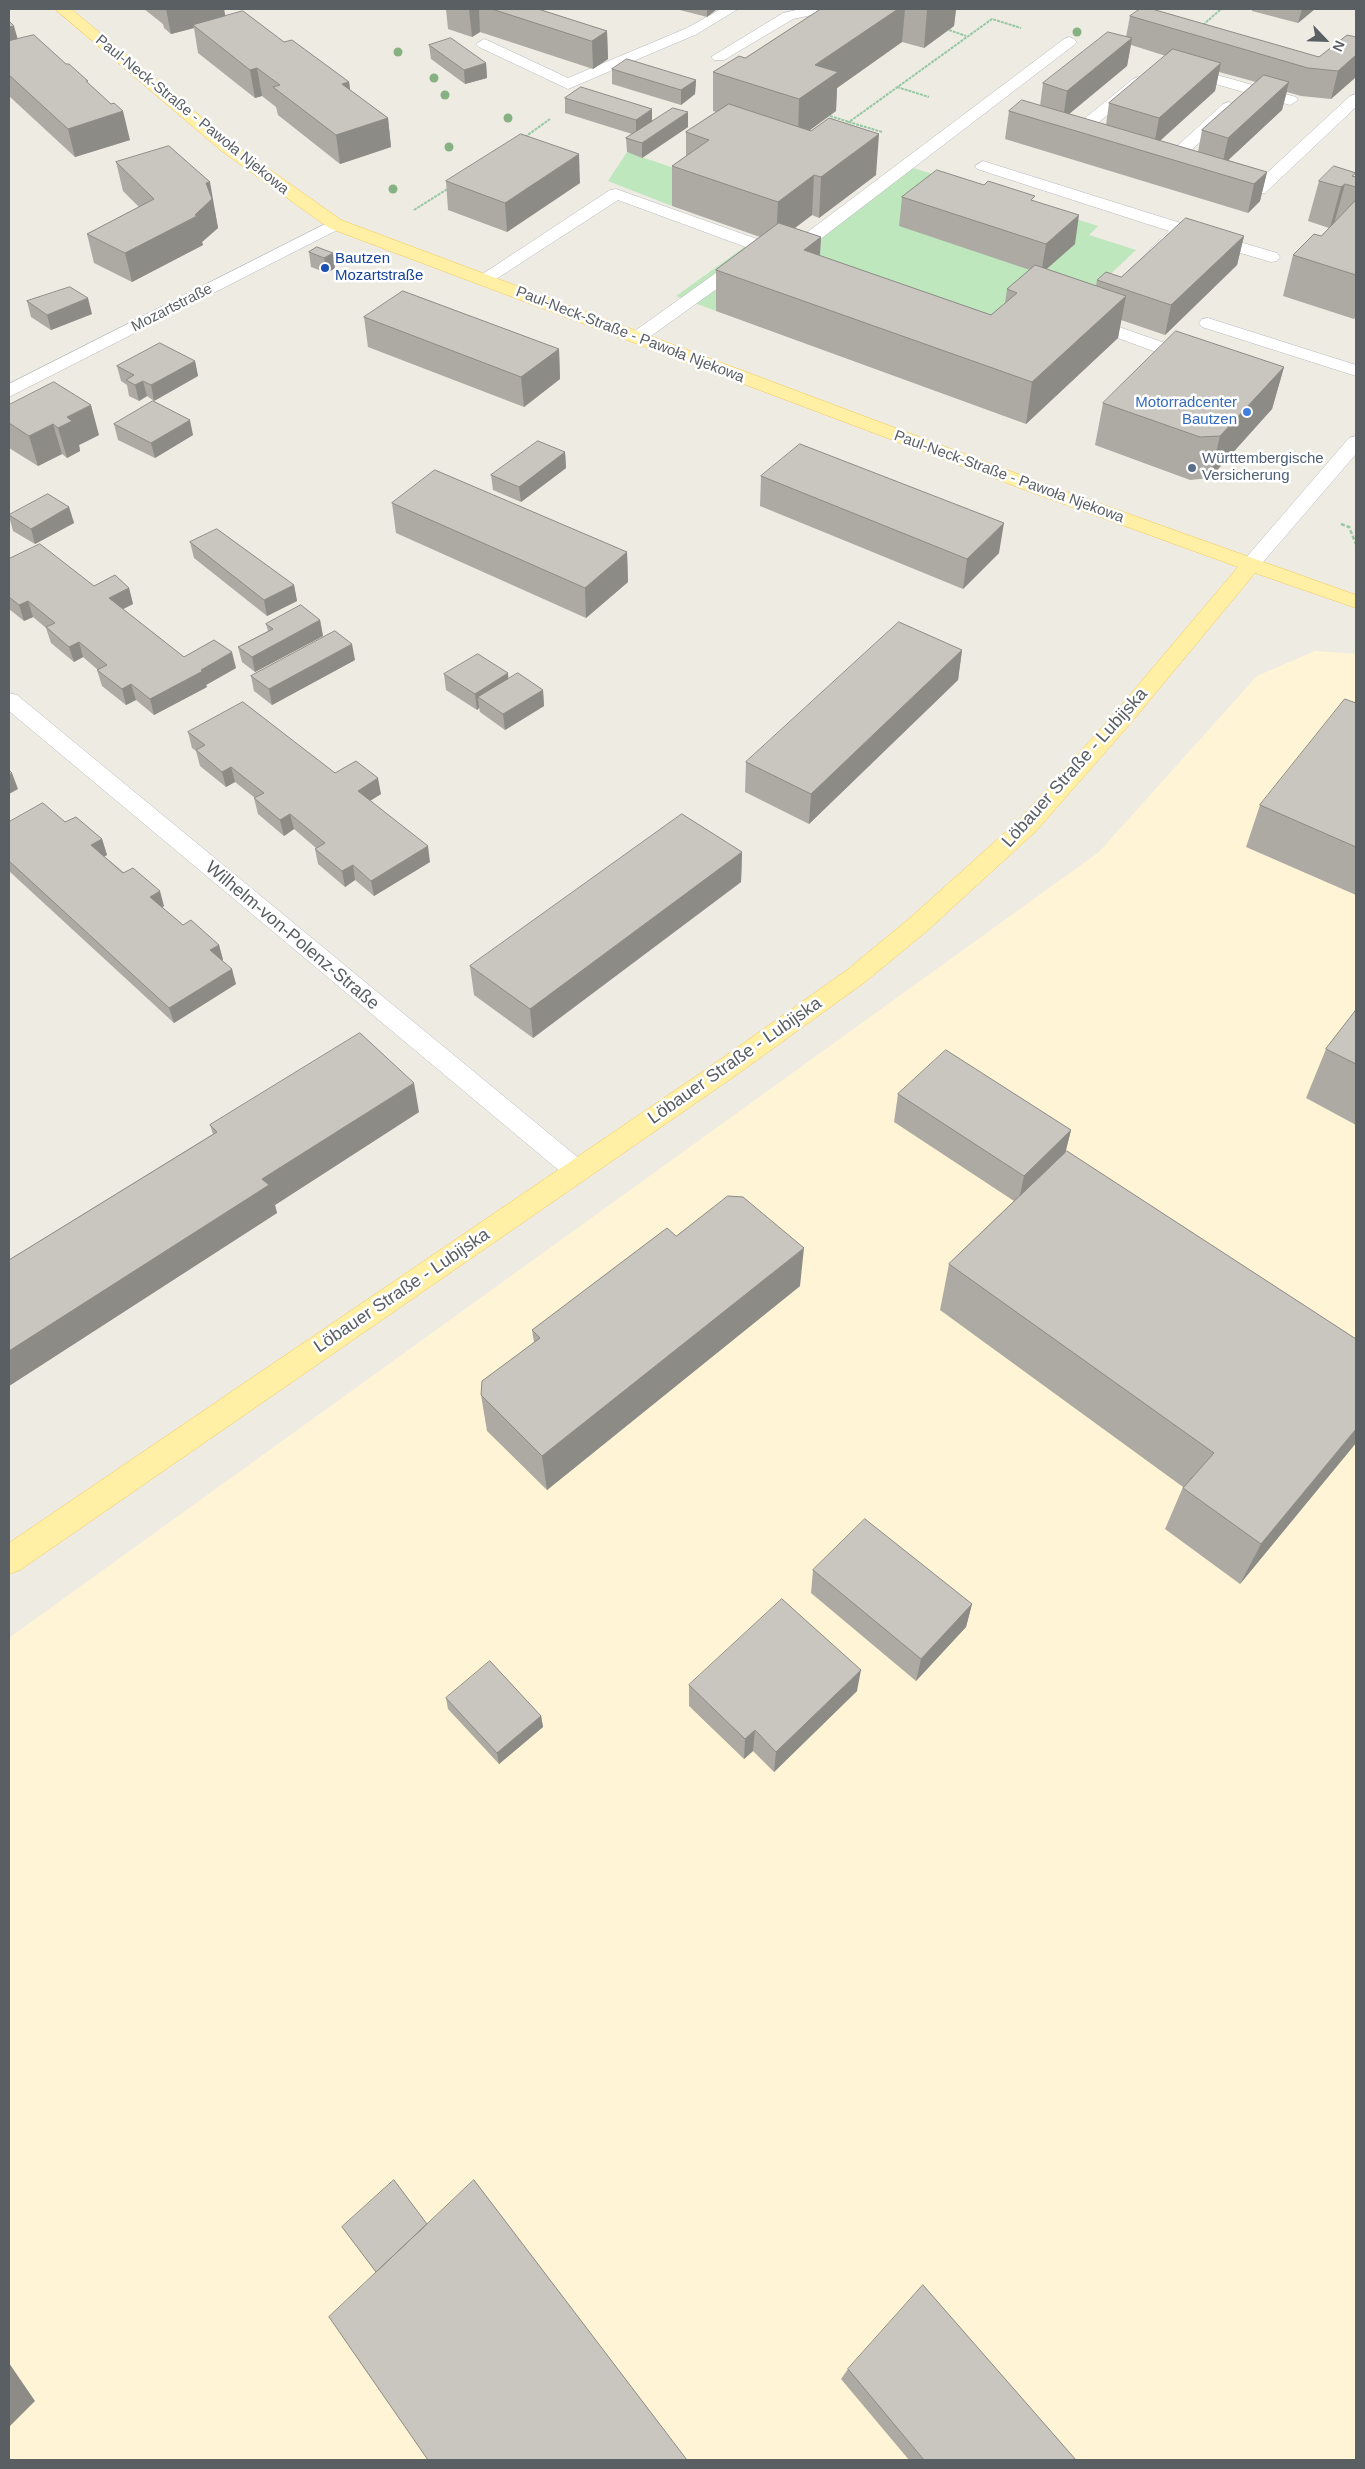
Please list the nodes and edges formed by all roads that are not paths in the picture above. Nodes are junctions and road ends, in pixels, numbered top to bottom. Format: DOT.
graph roads {
  1 [pos="62,9"];
  2 [pos="731,9"];
  3 [pos="821,9"];
  4 [pos="1068,42"];
  5 [pos="484,44"];
  6 [pos="719,57"];
  7 [pos="1169,66"];
  8 [pos="1153,70"];
  9 [pos="1248,89"];
  10 [pos="1356,99"];
  11 [pos="1290,100"];
  12 [pos="1102,143"];
  13 [pos="1149,157"];
  14 [pos="1168,162"];
  15 [pos="983,166"];
  16 [pos="1186,168"];
  17 [pos="1214,176"];
  18 [pos="335,224"];
  19 [pos="1181,229"];
  20 [pos="762,248"];
  21 [pos="1271,257"];
  22 [pos="1145,261"];
  23 [pos="746,279"];
  24 [pos="484,280"];
  25 [pos="1095,306"];
  26 [pos="690,321"];
  27 [pos="1208,323"];
  28 [pos="638,337"];
  29 [pos="1176,353"];
  30 [pos="1356,371"];
  31 [pos="9,392"];
  32 [pos="1356,442"];
  33 [pos="1251,564"];
  34 [pos="1356,602"];
  35 [pos="9,700"];
  36 [pos="577,1171"];
  37 [pos="9,1560"];
  1 -- 18 [label="main road, Paul-Neck-Straße - Pawoła Njekowa"];
  2 -- 5 [label="street"];
  3 -- 6 [label="street"];
  4 -- 20 [label="street"];
  7 -- 9 [label="street"];
  8 -- 12 [label="street"];
  9 -- 11 [label="street"];
  9 -- 14 [label="street"];
  10 -- 17 [label="street"];
  13 -- 14 [label="street"];
  14 -- 16 [label="street"];
  15 -- 19 [label="street"];
  18 -- 24 [label="main road, Paul-Neck-Straße - Pawoła Njekowa"];
  18 -- 31 [label="street, Mozartstraße"];
  19 -- 21 [label="street"];
  19 -- 22 [label="street"];
  20 -- 24 [label="street"];
  20 -- 28 [label="street"];
  23 -- 26 [label="street"];
  24 -- 28 [label="main road, Paul-Neck-Straße - Pawoła Njekowa"];
  25 -- 29 [label="street"];
  27 -- 30 [label="street"];
  28 -- 33 [label="main road, Paul-Neck-Straße - Pawoła Njekowa"];
  32 -- 33 [label="street, Löbauer Straße - Lubijska"];
  33 -- 34 [label="main road, Paul-Neck-Straße - Pawoła Njekowa"];
  33 -- 36 [label="main road, Löbauer Straße - Lubijska"];
  35 -- 36 [label="street, Wilhelm-von-Polenz-Straße"];
  36 -- 37 [label="main road, Löbauer Straße - Lubijska"];
}
